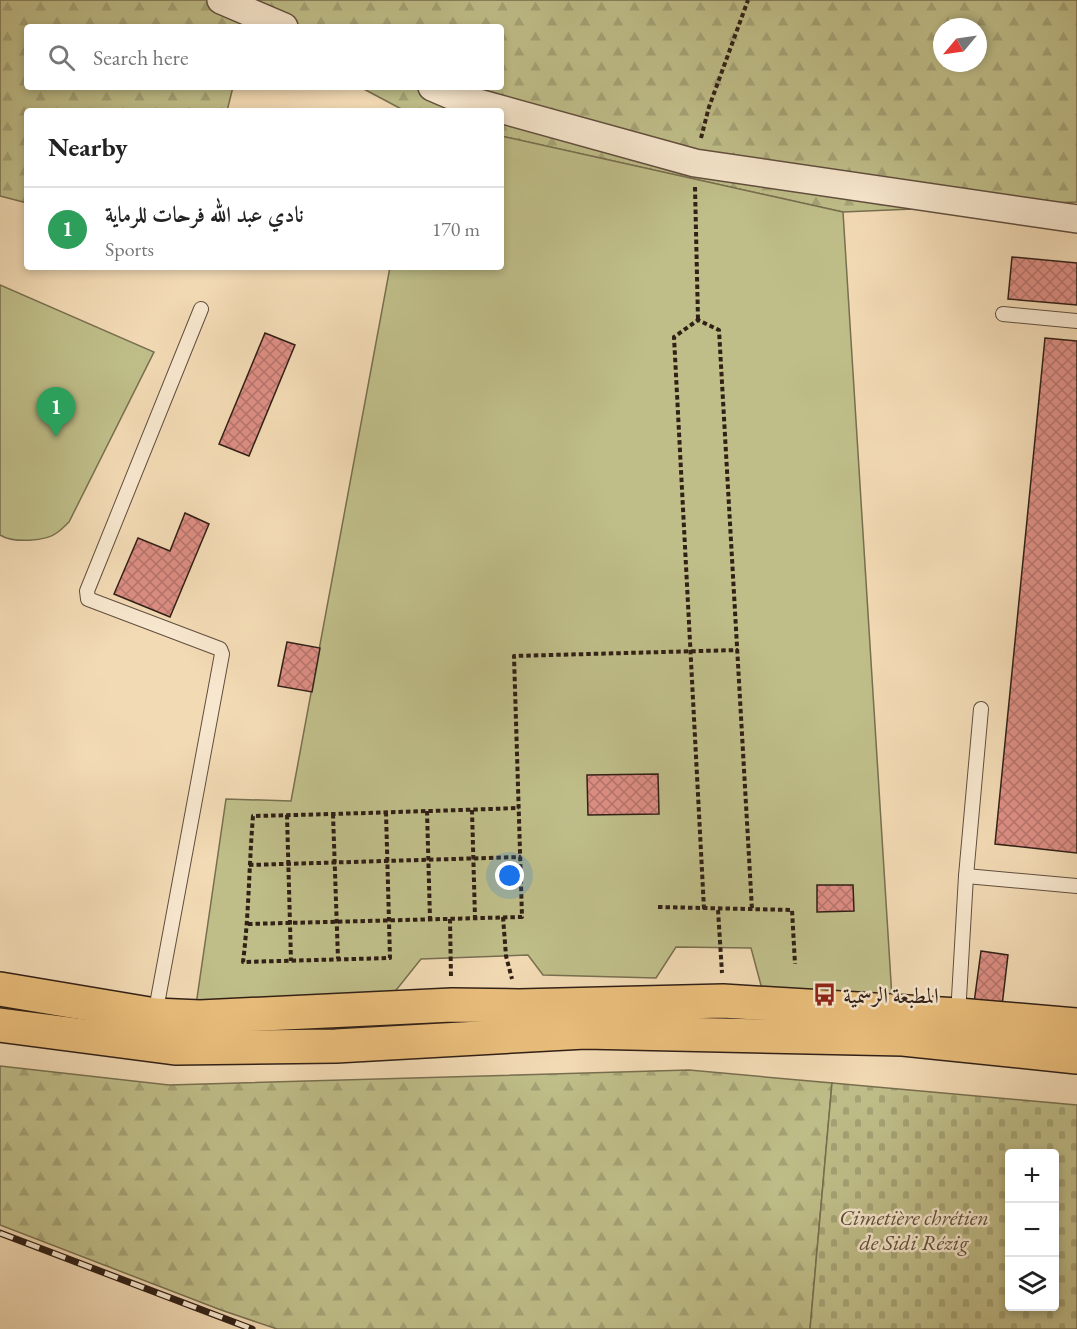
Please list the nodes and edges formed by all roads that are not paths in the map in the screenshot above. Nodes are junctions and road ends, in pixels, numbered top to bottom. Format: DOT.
graph roads {
  1 [pos="221,0"];
  2 [pos="277,24"];
  3 [pos="439,90"];
  4 [pos="496,108"];
  5 [pos="504,110"];
  6 [pos="1077,219"];
  7 [pos="201,309"];
  8 [pos="1003,314"];
  9 [pos="1077,321"];
  10 [pos="981,709"];
  11 [pos="966,876"];
  12 [pos="1077,886"];
  13 [pos="0,989"];
  14 [pos="155,1014"];
  15 [pos="958,1015"];
  16 [pos="0,1024"];
  17 [pos="1077,1025"];
  18 [pos="1077,1057"];
  1 -- 2 [label="street"];
  3 -- 4 [label="street"];
  5 -- 6 [label="street"];
  7 -- 14 [label="lane"];
  8 -- 9 [label="lane"];
  10 -- 11 [label="lane"];
  11 -- 12 [label="lane"];
  11 -- 15 [label="lane"];
  13 -- 14 [label="highway"];
  14 -- 15 [label="highway"];
  15 -- 17 [label="highway"];
  16 -- 18 [label="highway"];
}
